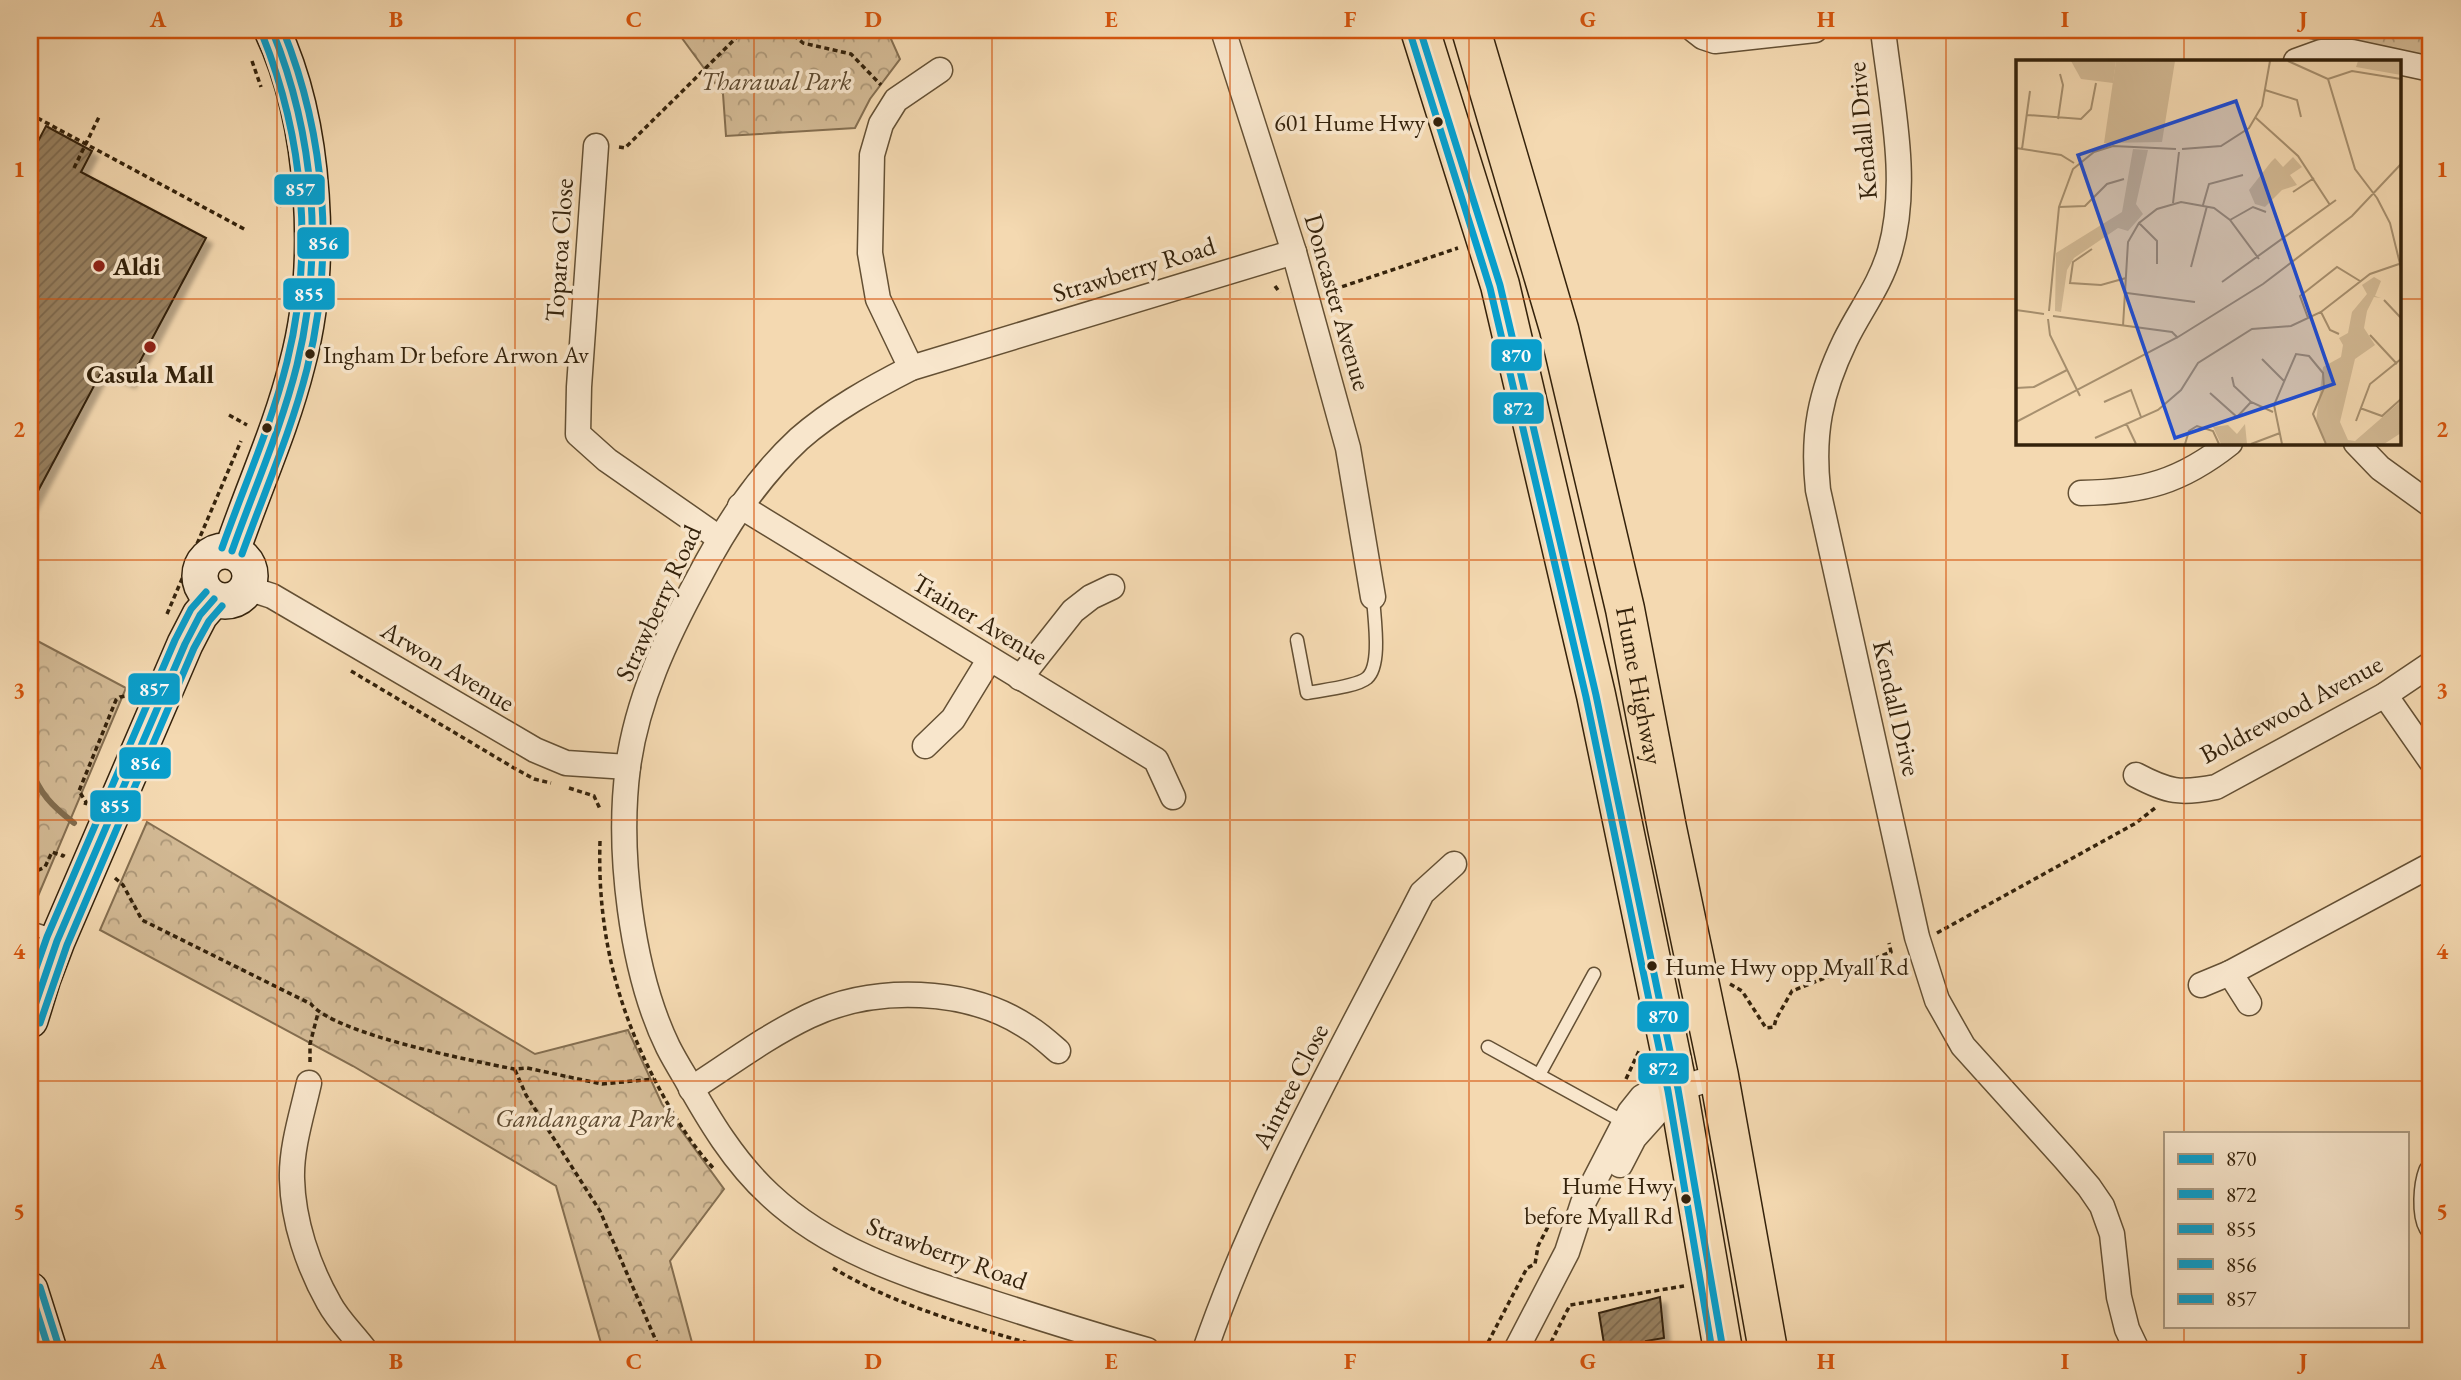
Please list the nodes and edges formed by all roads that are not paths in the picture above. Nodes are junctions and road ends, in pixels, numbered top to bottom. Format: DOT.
graph roads {
  1 [pos="272,30"];
  2 [pos="1223,30"];
  3 [pos="1420,30"];
  4 [pos="1471,30"];
  5 [pos="1694,30"];
  6 [pos="1815,30"];
  7 [pos="1883,30"];
  8 [pos="2299,60"];
  9 [pos="2390,60"];
  10 [pos="2402,63"];
  11 [pos="2431,69"];
  12 [pos="940,70"];
  13 [pos="596,146"];
  14 [pos="1294,252"];
  15 [pos="911,368"];
  16 [pos="2229,444"];
  17 [pos="2357,444"];
  18 [pos="2081,493"];
  19 [pos="2431,505"];
  20 [pos="740,506"];
  21 [pos="719,538"];
  22 [pos="232,551"];
  23 [pos="1112,587"];
  24 [pos="247,588"];
  25 [pos="1373,597"];
  26 [pos="214,598"];
  27 [pos="1297,640"];
  28 [pos="989,660"];
  29 [pos="2431,664"];
  30 [pos="1020,678"];
  31 [pos="2385,695"];
  32 [pos="925,746"];
  33 [pos="2431,761"];
  34 [pos="628,767"];
  35 [pos="2136,775"];
  36 [pos="1173,797"];
  37 [pos="1454,864"];
  38 [pos="2431,865"];
  39 [pos="45,932"];
  40 [pos="2230,973"];
  41 [pos="1594,974"];
  42 [pos="2201,985"];
  43 [pos="2249,1003"];
  44 [pos="30,1020"];
  45 [pos="1488,1048"];
  46 [pos="1058,1051"];
  47 [pos="1538,1075"];
  48 [pos="1719,1076"];
  49 [pos="309,1083"];
  50 [pos="691,1089"];
  51 [pos="1678,1089"];
  52 [pos="1624,1122"];
  53 [pos="2431,1172"];
  54 [pos="2429,1223"];
  55 [pos="1567,1252"];
  56 [pos="30,1290"];
  57 [pos="1084,1342"];
  58 [pos="49,1350"];
  59 [pos="365,1350"];
  60 [pos="1147,1350"];
  61 [pos="1205,1350"];
  62 [pos="1516,1350"];
  63 [pos="1723,1350"];
  64 [pos="1768,1350"];
  65 [pos="2137,1350"];
  1 -- 22 [label="street"];
  2 -- 14 [label="street, Doncaster Avenue"];
  3 -- 51 [label="highway, Hume Highway"];
  4 -- 48 [label="highway, Hume Highway"];
  5 -- 6 [label="street"];
  7 -- 65 [label="street, Kendall Drive"];
  8 -- 9 [label="street"];
  10 -- 11 [label="street"];
  12 -- 15 [label="street"];
  13 -- 21 [label="street, Toparoa Close"];
  14 -- 15 [label="street, Strawberry Road"];
  14 -- 25 [label="street, Doncaster Avenue"];
  15 -- 20 [label="street, Strawberry Road"];
  16 -- 18 [label="street"];
  17 -- 19 [label="street"];
  20 -- 21 [label="street, Strawberry Road"];
  20 -- 28 [label="street, Trainer Avenue"];
  21 -- 34 [label="street, Strawberry Road"];
  22 -- 24 [label="street"];
  22 -- 26 [label="street"];
  23 -- 30 [label="street"];
  24 -- 26 [label="street"];
  24 -- 34 [label="street, Arwon Avenue"];
  25 -- 27 [label="lane"];
  26 -- 39 [label="street"];
  28 -- 30 [label="street, Trainer Avenue"];
  28 -- 32 [label="street"];
  29 -- 31 [label="street, Boldrewood Avenue"];
  30 -- 36 [label="street, Trainer Avenue"];
  31 -- 33 [label="street"];
  31 -- 35 [label="street, Boldrewood Avenue"];
  34 -- 50 [label="street, Strawberry Road"];
  37 -- 61 [label="street, Aintree Close"];
  38 -- 40 [label="street"];
  39 -- 44 [label="street"];
  40 -- 42 [label="street"];
  40 -- 43 [label="street"];
  41 -- 47 [label="lane"];
  45 -- 47 [label="lane"];
  46 -- 50 [label="street"];
  47 -- 52 [label="lane"];
  48 -- 51 [label="street"];
  48 -- 64 [label="highway, Hume Highway"];
  49 -- 59 [label="street"];
  50 -- 57 [label="street, Strawberry Road"];
  51 -- 52 [label="street"];
  51 -- 55 [label="street"];
  51 -- 63 [label="highway, Hume Highway"];
  52 -- 55 [label="street"];
  53 -- 54 [label="street"];
  55 -- 62 [label="street"];
  56 -- 58 [label="street"];
  57 -- 60 [label="street, Strawberry Road"];
}
